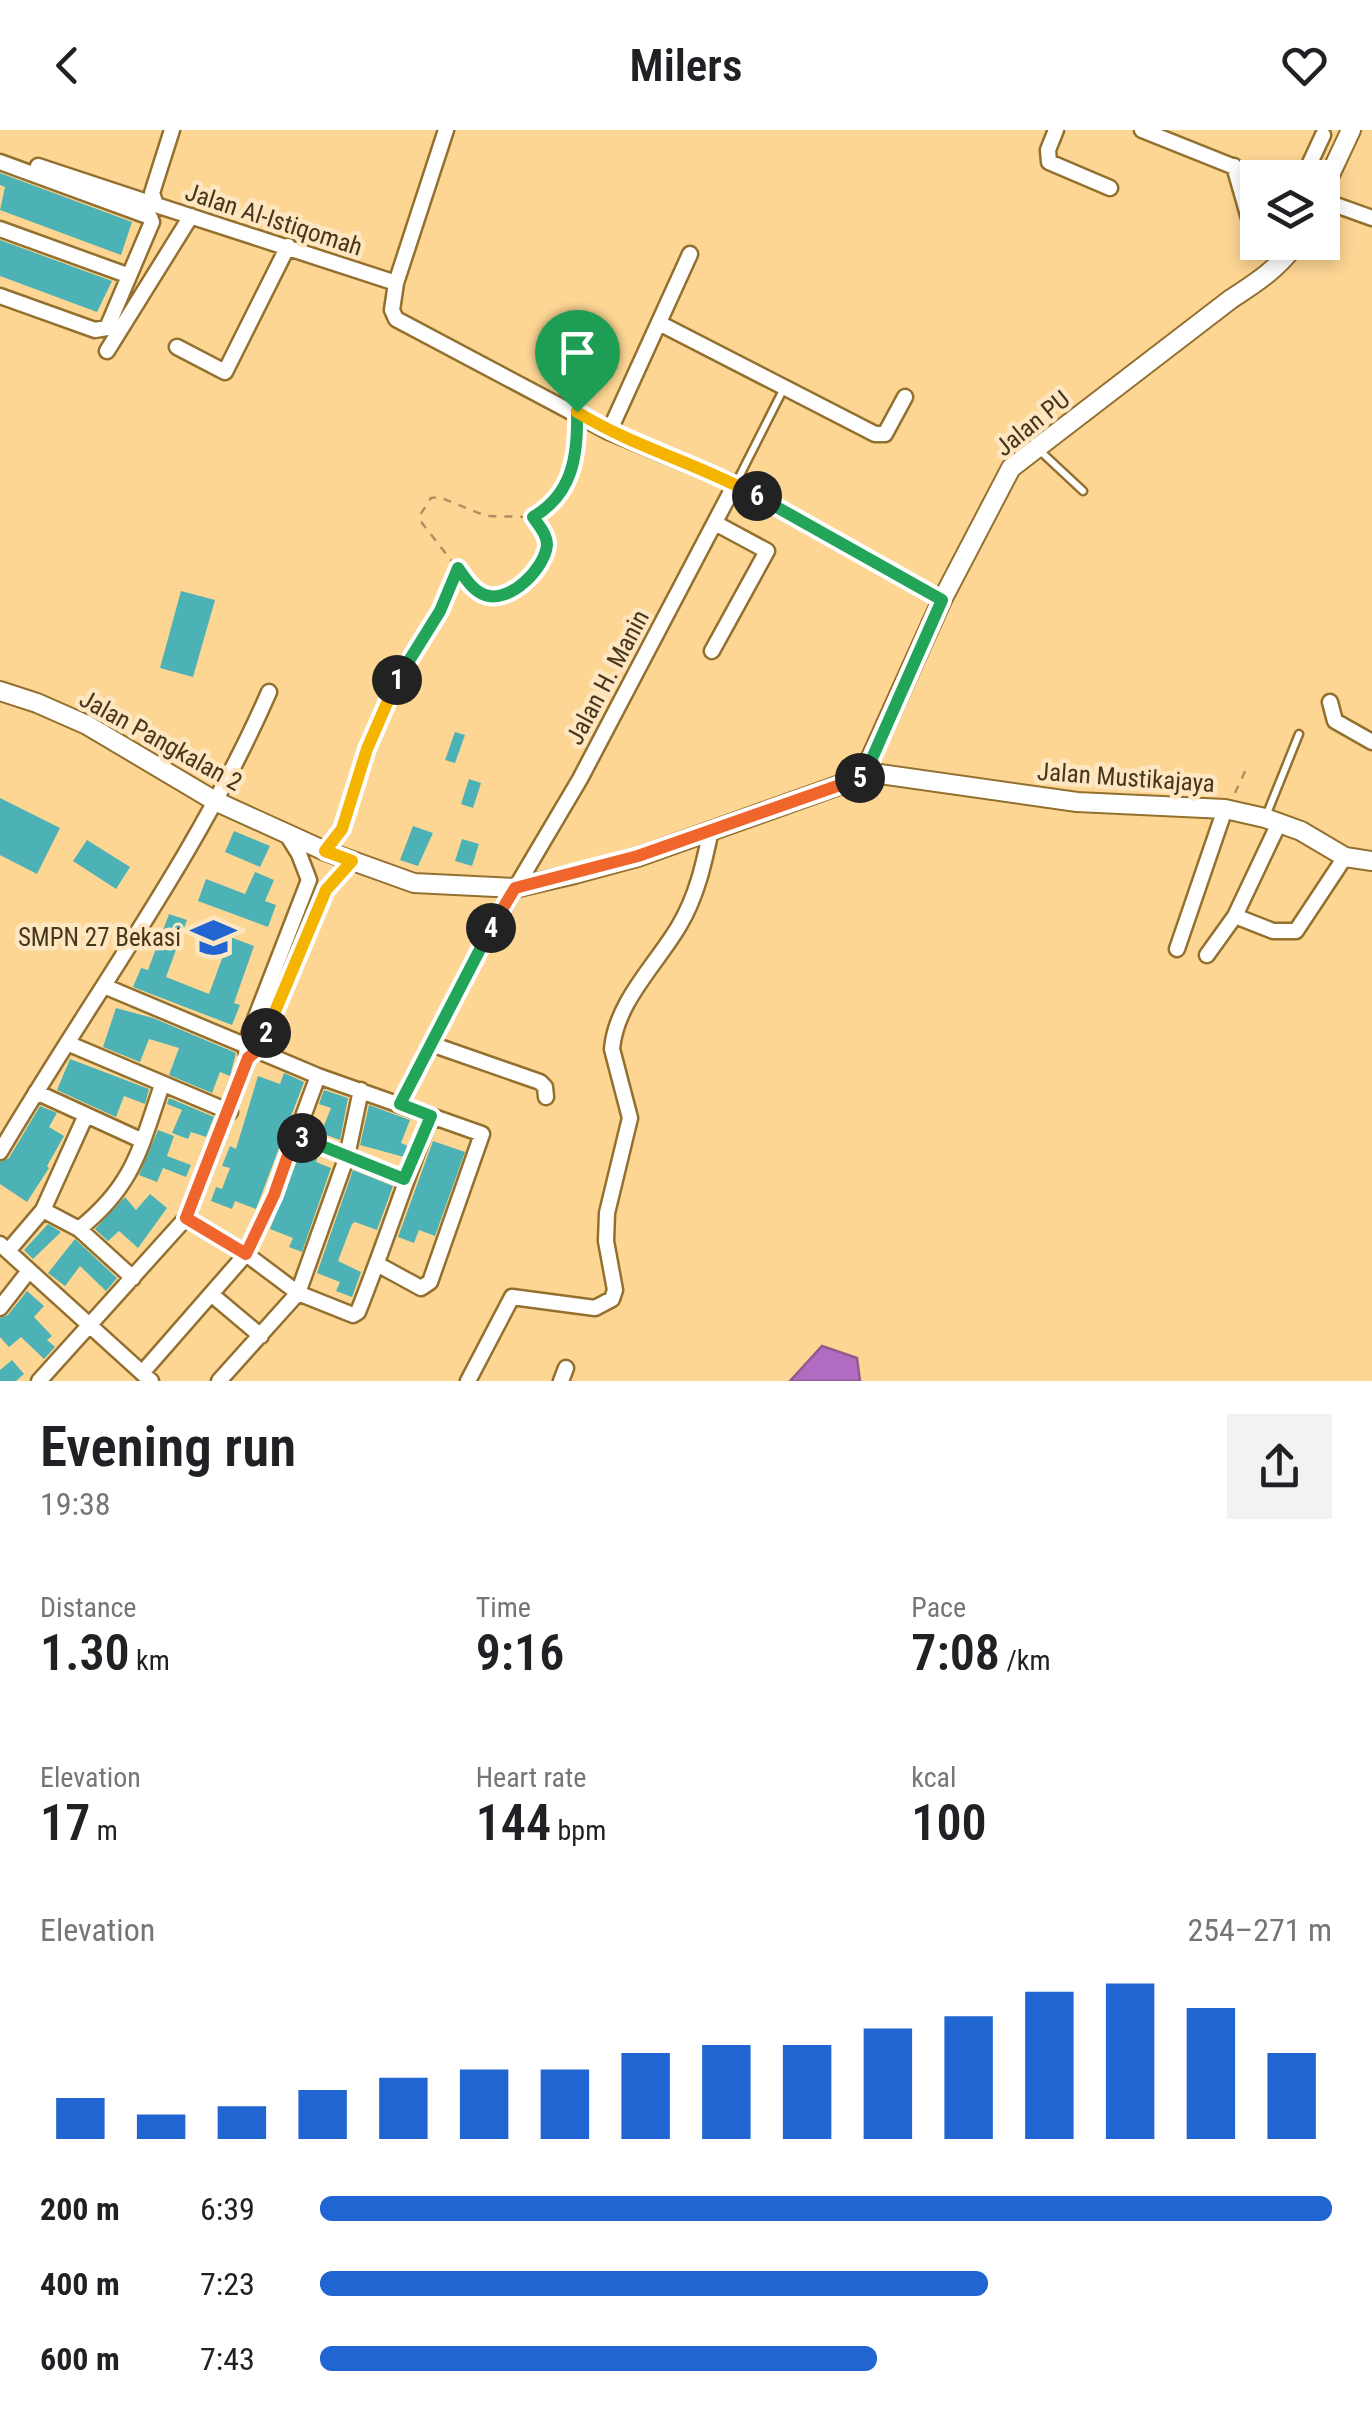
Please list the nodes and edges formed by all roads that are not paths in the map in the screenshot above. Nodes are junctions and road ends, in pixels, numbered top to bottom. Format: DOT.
graph roads {
  1 [pos="172,130"];
  2 [pos="446,130"];
  3 [pos="1056,130"];
  4 [pos="1142,130"];
  5 [pos="1316,132"];
  6 [pos="1348,136"];
  7 [pos="0,160"];
  8 [pos="1308,160"];
  9 [pos="1338,160"];
  10 [pos="1234,166"];
  11 [pos="1240,169"];
  12 [pos="1240,187"];
  13 [pos="1110,188"];
  14 [pos="1340,204"];
  15 [pos="153,211"];
  16 [pos="191,216"];
  17 [pos="1372,218"];
  18 [pos="0,228"];
  19 [pos="288,246"];
  20 [pos="690,254"];
  21 [pos="1285,260"];
  22 [pos="128,275"];
  23 [pos="396,284"];
  24 [pos="0,296"];
  25 [pos="659,323"];
  26 [pos="177,347"];
  27 [pos="107,352"];
  28 [pos="782,392"];
  29 [pos="905,397"];
  30 [pos="610,432"];
  31 [pos="1037,448"];
  32 [pos="735,484"];
  33 [pos="1083,491"];
  34 [pos="715,523"];
  35 [pos="942,600"];
  36 [pos="712,651"];
  37 [pos="0,691"];
  38 [pos="269,692"];
  39 [pos="1330,702"];
  40 [pos="1299,734"];
  41 [pos="1372,742"];
  42 [pos="866,772"];
  43 [pos="214,801"];
  44 [pos="1225,809"];
  45 [pos="1272,820"];
  46 [pos="284,830"];
  47 [pos="711,830"];
  48 [pos="1345,857"];
  49 [pos="352,861"];
  50 [pos="1372,861"];
  51 [pos="308,884"];
  52 [pos="515,888"];
  53 [pos="326,890"];
  54 [pos="1235,916"];
  55 [pos="1177,949"];
  56 [pos="1207,954"];
  57 [pos="104,986"];
  58 [pos="67,1043"];
  59 [pos="431,1044"];
  60 [pos="251,1051"];
  61 [pos="318,1076"];
  62 [pos="162,1084"];
  63 [pos="361,1090"];
  64 [pos="36,1092"];
  65 [pos="546,1097"];
  66 [pos="400,1104"];
  67 [pos="230,1112"];
  68 [pos="86,1115"];
  69 [pos="431,1116"];
  70 [pos="295,1135"];
  71 [pos="143,1141"];
  72 [pos="0,1152"];
  73 [pos="347,1156"];
  74 [pos="404,1179"];
  75 [pos="43,1210"];
  76 [pos="186,1218"];
  77 [pos="79,1229"];
  78 [pos="4,1247"];
  79 [pos="246,1254"];
  80 [pos="377,1264"];
  81 [pos="28,1272"];
  82 [pos="133,1278"];
  83 [pos="298,1292"];
  84 [pos="211,1294"];
  85 [pos="0,1308"];
  86 [pos="88,1326"];
  87 [pos="261,1336"];
  88 [pos="147,1377"];
  89 [pos="40,1381"];
  90 [pos="220,1381"];
  91 [pos="468,1381"];
  1 -- 15 [label="street, Jalan Al-Istiqomah"];
  2 -- 23 [label="street"];
  3 -- 13 [label="street"];
  4 -- 10 [label="street"];
  5 -- 6 [label="street"];
  5 -- 8 [label="street"];
  6 -- 9 [label="street"];
  7 -- 15 [label="street"];
  10 -- 11 [label="street"];
  10 -- 12 [label="street"];
  14 -- 17 [label="street"];
  15 -- 16 [label="street, Jalan Al-Istiqomah"];
  15 -- 22 [label="street"];
  16 -- 19 [label="street, Jalan Al-Istiqomah"];
  16 -- 27 [label="street"];
  18 -- 22 [label="street"];
  19 -- 23 [label="street, Jalan Al-Istiqomah"];
  19 -- 26 [label="street"];
  20 -- 25 [label="street"];
  21 -- 31 [label="street, Jalan PU"];
  22 -- 24 [label="street"];
  23 -- 30 [label="street"];
  25 -- 29 [label="street"];
  25 -- 30 [label="street"];
  28 -- 32 [label="lane"];
  30 -- 32 [label="street"];
  31 -- 33 [label="lane"];
  31 -- 35 [label="street, Jalan PU"];
  32 -- 34 [label="street, Jalan H. Manin"];
  32 -- 35 [label="street"];
  34 -- 36 [label="street"];
  34 -- 52 [label="street, Jalan H. Manin"];
  35 -- 42 [label="street, Jalan PU"];
  37 -- 43 [label="street, Jalan Pangkalan 2"];
  38 -- 43 [label="street"];
  39 -- 41 [label="street"];
  40 -- 45 [label="lane"];
  42 -- 44 [label="street, Jalan Mustikajaya"];
  42 -- 47 [label="street, Jalan Pangkalan 2"];
  43 -- 46 [label="street, Jalan Pangkalan 2"];
  43 -- 57 [label="street"];
  44 -- 45 [label="street, Jalan Mustikajaya"];
  44 -- 55 [label="street"];
  45 -- 48 [label="street, Jalan Mustikajaya"];
  45 -- 54 [label="street"];
  46 -- 49 [label="street, Jalan Pangkalan 2"];
  46 -- 51 [label="street"];
  47 -- 52 [label="street, Jalan Pangkalan 2"];
  47 -- 91 [label="street"];
  48 -- 50 [label="street, Jalan Mustikajaya"];
  48 -- 54 [label="street"];
  49 -- 52 [label="street, Jalan Pangkalan 2"];
  49 -- 53 [label="street"];
  51 -- 53 [label="street"];
  51 -- 60 [label="street"];
  52 -- 59 [label="street, Jalan H. Manin"];
  53 -- 60 [label="street"];
  54 -- 56 [label="street"];
  57 -- 58 [label="street"];
  57 -- 60 [label="street"];
  58 -- 62 [label="street"];
  58 -- 64 [label="street"];
  59 -- 65 [label="street"];
  59 -- 66 [label="street, Jalan H. Manin"];
  60 -- 61 [label="street"];
  60 -- 67 [label="street"];
  61 -- 63 [label="street"];
  61 -- 70 [label="street"];
  62 -- 67 [label="street"];
  62 -- 71 [label="street"];
  63 -- 66 [label="street"];
  63 -- 73 [label="street"];
  64 -- 68 [label="street"];
  64 -- 72 [label="street"];
  66 -- 69 [label="street"];
  67 -- 76 [label="street"];
  68 -- 71 [label="street"];
  68 -- 75 [label="street"];
  69 -- 74 [label="street"];
  69 -- 80 [label="street"];
  70 -- 73 [label="street"];
  70 -- 79 [label="street"];
  71 -- 77 [label="street"];
  73 -- 74 [label="street"];
  73 -- 83 [label="street"];
  74 -- 80 [label="street"];
  75 -- 77 [label="street"];
  75 -- 78 [label="street"];
  76 -- 79 [label="street"];
  76 -- 82 [label="street"];
  77 -- 82 [label="street"];
  78 -- 81 [label="street"];
  79 -- 83 [label="street"];
  79 -- 84 [label="street"];
  80 -- 83 [label="street"];
  81 -- 85 [label="street"];
  81 -- 86 [label="street"];
  82 -- 86 [label="street"];
  83 -- 87 [label="street"];
  84 -- 87 [label="street"];
  84 -- 88 [label="street"];
  86 -- 88 [label="street"];
  86 -- 89 [label="street"];
  87 -- 90 [label="street"];
}
